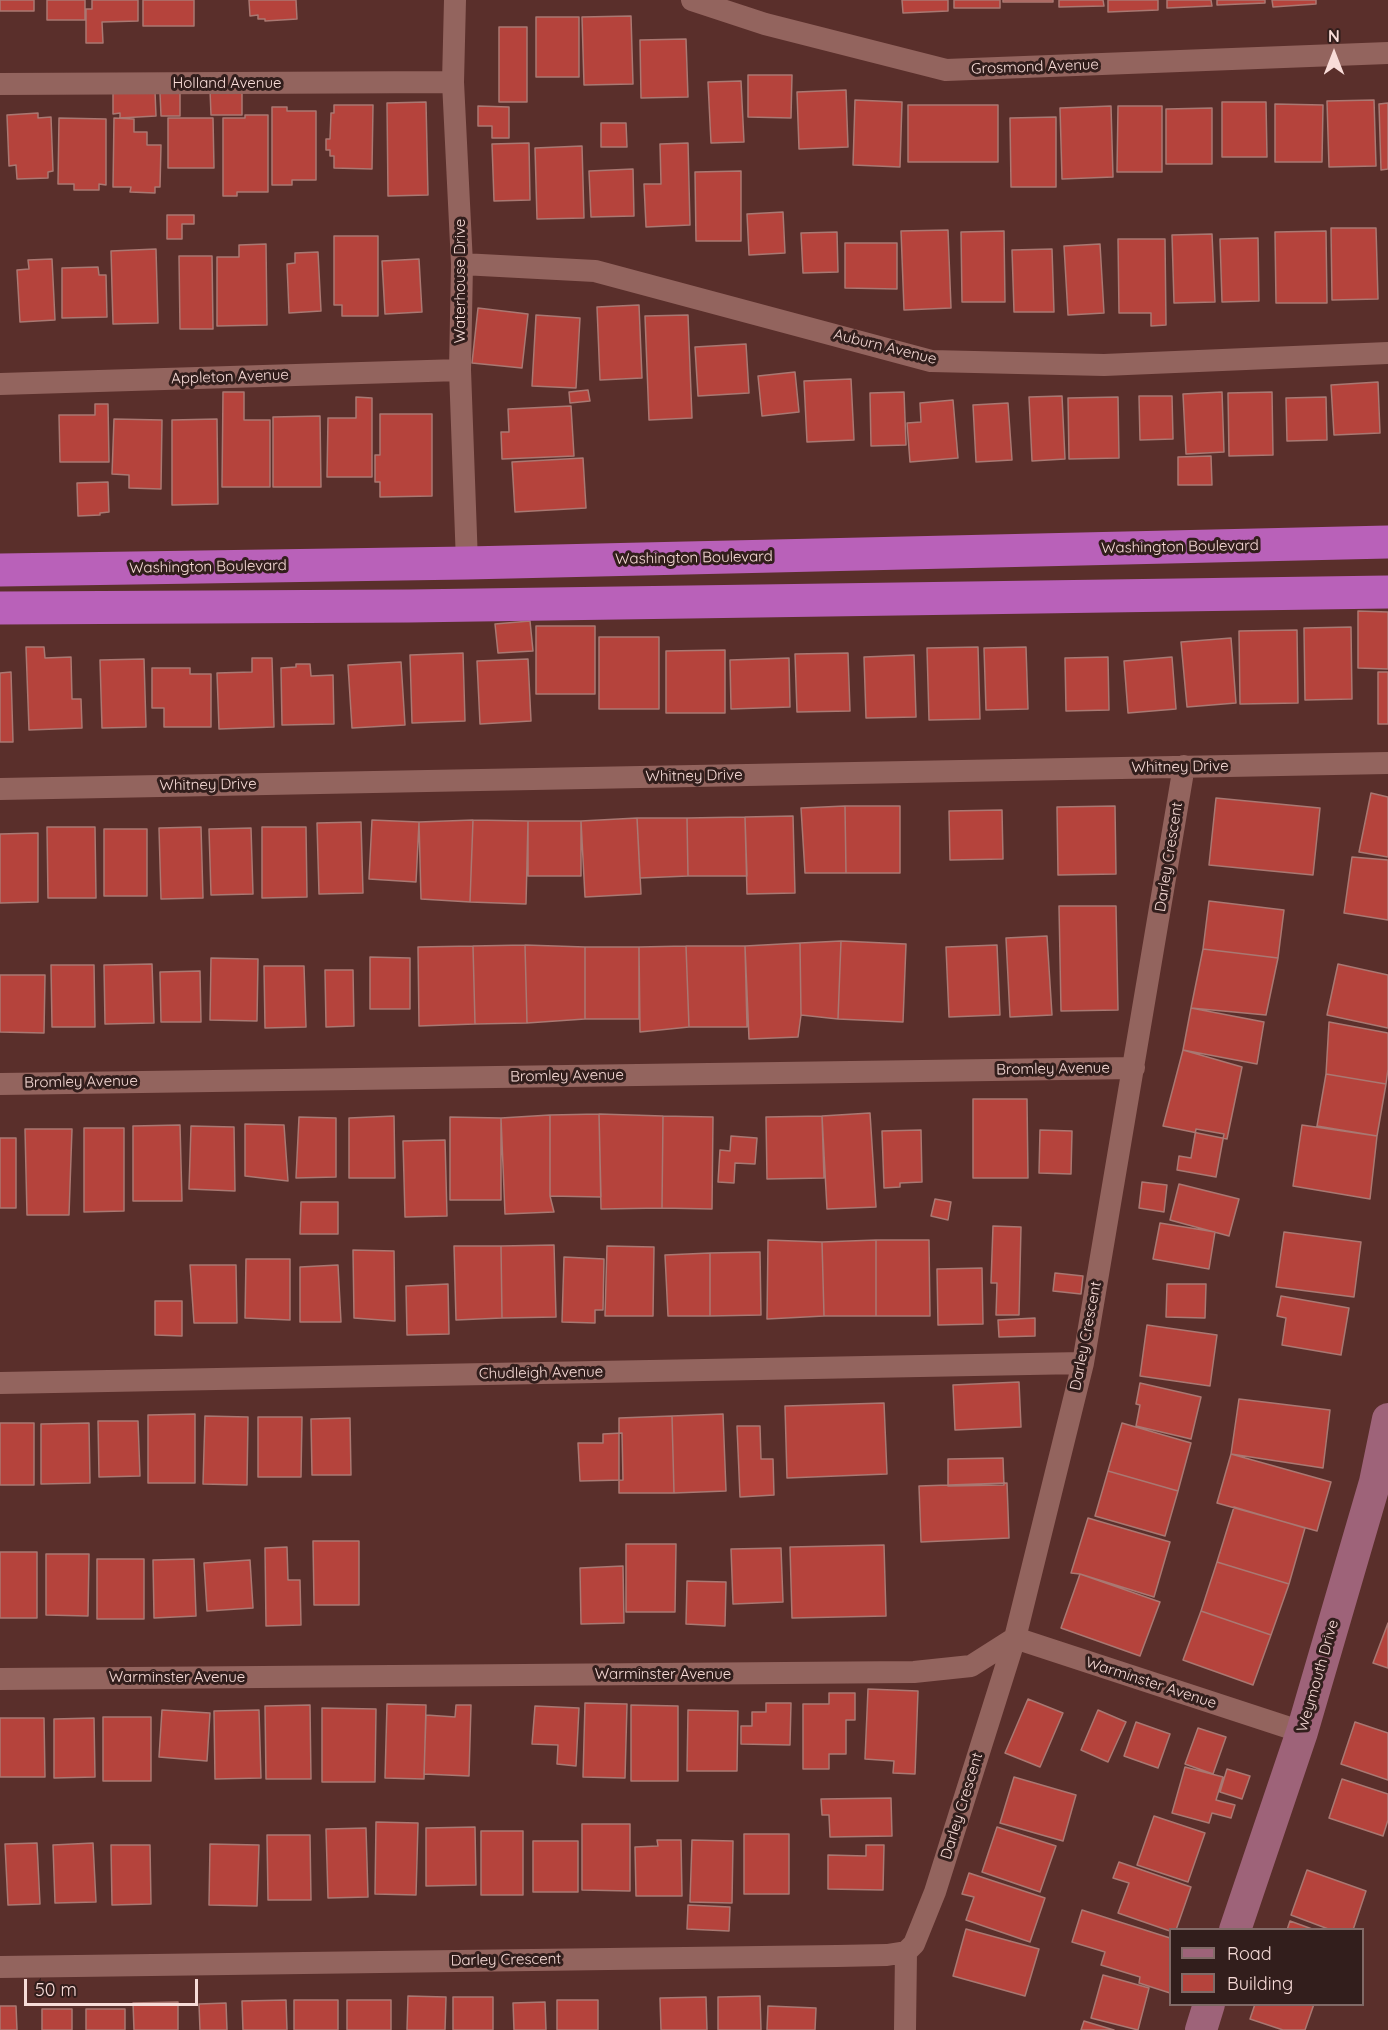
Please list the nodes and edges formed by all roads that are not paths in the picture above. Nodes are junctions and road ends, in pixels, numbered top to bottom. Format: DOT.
graph roads {
  1 [pos="455,0"];
  2 [pos="692,0"];
  3 [pos="1388,53"];
  4 [pos="453,82"];
  5 [pos="0,84"];
  6 [pos="462,264"];
  7 [pos="1388,353"];
  8 [pos="460,370"];
  9 [pos="0,384"];
  10 [pos="1388,542"];
  11 [pos="467,563"];
  12 [pos="0,570"];
  13 [pos="1388,592"];
  14 [pos="0,608"];
  15 [pos="1388,763"];
  16 [pos="1184,766"];
  17 [pos="0,789"];
  18 [pos="1134,1068"];
  19 [pos="0,1084"];
  20 [pos="1083,1363"];
  21 [pos="0,1383"];
  22 [pos="1388,1419"];
  23 [pos="1015,1638"];
  24 [pos="0,1679"];
  25 [pos="1302,1732"];
  26 [pos="1235,1928"];
  27 [pos="906,1952"];
  28 [pos="0,1967"];
  29 [pos="1208,2006"];
  30 [pos="905,2030"];
  31 [pos="1201,2030"];
  1 -- 4 [label="street, Waterhouse Drive"];
  2 -- 3 [label="street, Grosmond Avenue"];
  4 -- 5 [label="street, Holland Avenue"];
  4 -- 6 [label="street, Waterhouse Drive"];
  6 -- 7 [label="street, Auburn Avenue"];
  6 -- 8 [label="street, Waterhouse Drive"];
  8 -- 9 [label="street, Appleton Avenue"];
  8 -- 11 [label="street, Waterhouse Drive"];
  10 -- 11 [label="highway, Washington Boulevard"];
  11 -- 12 [label="highway, Washington Boulevard"];
  13 -- 14 [label="highway"];
  15 -- 16 [label="street, Whitney Drive"];
  16 -- 17 [label="street, Whitney Drive"];
  16 -- 18 [label="street, Darley Crescent"];
  18 -- 19 [label="street, Bromley Avenue"];
  18 -- 20 [label="street, Darley Crescent"];
  20 -- 21 [label="street, Chudleigh Avenue"];
  20 -- 23 [label="street, Darley Crescent"];
  22 -- 25 [label="street, Weymouth Drive"];
  23 -- 24 [label="street, Warminster Avenue"];
  23 -- 25 [label="street, Warminster Avenue"];
  23 -- 27 [label="street, Darley Crescent"];
  25 -- 26 [label="street, Weymouth Drive"];
  27 -- 28 [label="street, Darley Crescent"];
  27 -- 30 [label="street"];
  29 -- 31 [label="street"];
}
